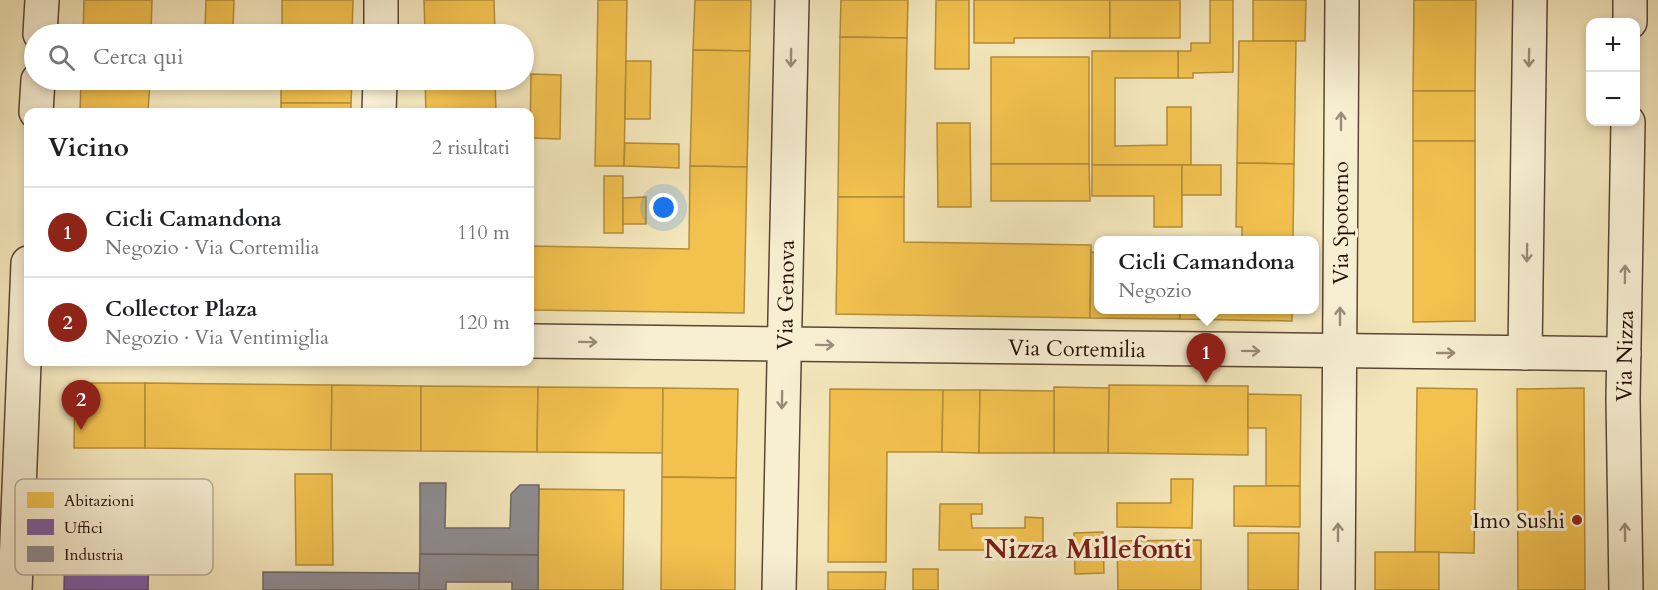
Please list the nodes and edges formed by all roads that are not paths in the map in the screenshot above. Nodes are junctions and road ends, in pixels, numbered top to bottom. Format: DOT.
graph roads {
  1 [pos="42,0"];
  2 [pos="381,0"];
  3 [pos="792,0"];
  4 [pos="1342,0"];
  5 [pos="1530,0"];
  6 [pos="1630,0"];
  7 [pos="1630,18"];
  8 [pos="41,24"];
  9 [pos="381,24"];
  10 [pos="37,90"];
  11 [pos="380,90"];
  12 [pos="36,108"];
  13 [pos="379,108"];
  14 [pos="1628,126"];
  15 [pos="534,341"];
  16 [pos="783,345"];
  17 [pos="1339,351"];
  18 [pos="1525,353"];
  19 [pos="1624,354"];
  20 [pos="26,366"];
  21 [pos="20,479"];
  22 [pos="16,575"];
  23 [pos="15,590"];
  24 [pos="779,590"];
  25 [pos="1338,590"];
  26 [pos="1626,590"];
  1 -- 8 [label="street"];
  2 -- 9 [label="street"];
  3 -- 16 [label="street, Via Genova, one-way"];
  17 -- 4 [label="street, Via Spotorno, one-way"];
  5 -- 18 [label="street, one-way"];
  6 -- 7 [label="street"];
  10 -- 12 [label="street"];
  11 -- 13 [label="street"];
  19 -- 14 [label="street, Via Nizza, one-way"];
  15 -- 16 [label="street, Via Cortemilia, one-way"];
  16 -- 17 [label="street, Via Cortemilia, one-way"];
  16 -- 24 [label="street, Via Genova, one-way"];
  17 -- 18 [label="street, Via Cortemilia, one-way"];
  25 -- 17 [label="street, Via Spotorno, one-way"];
  18 -- 19 [label="street, Via Cortemilia"];
  26 -- 19 [label="street, Via Nizza, one-way"];
  20 -- 21 [label="street"];
  22 -- 23 [label="street"];
}
